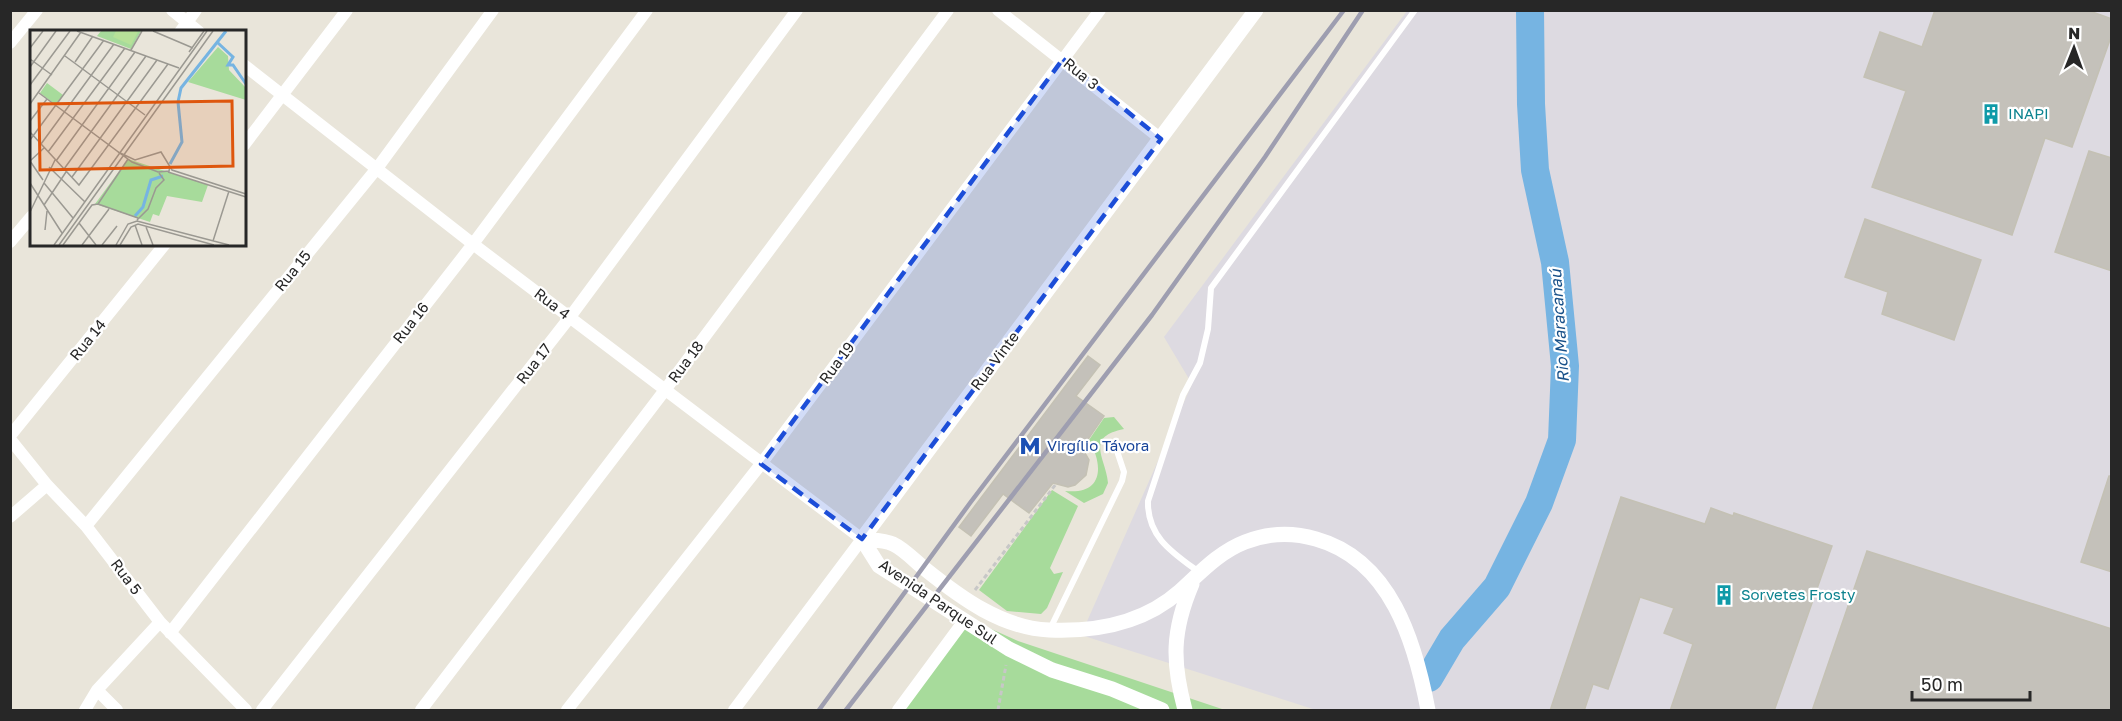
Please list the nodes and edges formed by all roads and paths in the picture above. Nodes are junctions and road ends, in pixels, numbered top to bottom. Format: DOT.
graph roads {
  1 [pos="37,10"];
  2 [pos="172,10"];
  3 [pos="196,10"];
  4 [pos="347,10"];
  5 [pos="494,10"];
  6 [pos="647,10"];
  7 [pos="797,10"];
  8 [pos="948,10"];
  9 [pos="998,10"];
  10 [pos="1100,10"];
  11 [pos="1256,10"];
  12 [pos="1415,10"];
  13 [pos="184,27"];
  14 [pos="10,43"];
  15 [pos="1063,59"];
  16 [pos="246,66"];
  17 [pos="285,95"];
  18 [pos="1161,139"];
  19 [pos="246,143"];
  20 [pos="378,167"];
  21 [pos="30,218"];
  22 [pos="10,242"];
  23 [pos="473,244"];
  24 [pos="163,246"];
  25 [pos="570,317"];
  26 [pos="665,390"];
  27 [pos="10,438"];
  28 [pos="1117,451"];
  29 [pos="761,464"];
  30 [pos="1056,484"];
  31 [pos="48,485"];
  32 [pos="10,517"];
  33 [pos="87,526"];
  34 [pos="862,539"];
  35 [pos="1198,574"];
  36 [pos="975,591"];
  37 [pos="160,622"];
  38 [pos="963,622"];
  39 [pos="1049,630"];
  40 [pos="170,633"];
  41 [pos="1009,649"];
  42 [pos="97,690"];
  43 [pos="1428,710"];
  44 [pos="85,711"];
  45 [pos="117,711"];
  46 [pos="246,711"];
  47 [pos="262,711"];
  48 [pos="422,711"];
  49 [pos="567,711"];
  50 [pos="734,711"];
  51 [pos="898,711"];
  52 [pos="998,711"];
  53 [pos="1162,711"];
  54 [pos="1185,711"];
  1 -- 14 [label="street"];
  2 -- 13 [label="street"];
  3 -- 13 [label="street"];
  4 -- 17 [label="street"];
  5 -- 20 [label="street, Rua 15"];
  6 -- 23 [label="street, Rua 16"];
  7 -- 25 [label="street, Rua 17"];
  8 -- 26 [label="street, Rua 18"];
  9 -- 15 [label="street, Rua 3"];
  10 -- 15 [label="street, Rua 19"];
  11 -- 18 [label="street, Rua Vinte"];
  12 -- 35 [label="lane"];
  15 -- 18 [label="street, Rua 3"];
  15 -- 29 [label="street, Rua 19"];
  16 -- 17 [label="street, Rua 4"];
  17 -- 19 [label="street"];
  17 -- 20 [label="street, Rua 4"];
  18 -- 34 [label="street, Rua Vinte"];
  20 -- 23 [label="street, Rua 4"];
  20 -- 33 [label="street, Rua 15"];
  21 -- 22 [label="street"];
  23 -- 25 [label="street, Rua 4"];
  23 -- 40 [label="street, Rua 16"];
  24 -- 27 [label="street, Rua 14"];
  25 -- 26 [label="street, Rua 4"];
  25 -- 47 [label="street, Rua 17"];
  26 -- 29 [label="street, Rua 4"];
  26 -- 48 [label="street, Rua 18"];
  27 -- 31 [label="street, Rua 5"];
  28 -- 39 [label="lane"];
  29 -- 34 [label="street, Rua 4"];
  29 -- 49 [label="street, Rua 19"];
  30 -- 36 [label="path"];
  31 -- 32 [label="street"];
  31 -- 33 [label="street, Rua 5"];
  33 -- 37 [label="street, Rua 5"];
  34 -- 38 [label="street, Avenida Parque Sul"];
  34 -- 39 [label="street, Avenida Parque Sul"];
  34 -- 50 [label="street, Rua Vinte"];
  35 -- 39 [label="street, Avenida Parque Sul"];
  35 -- 43 [label="street, Avenida Parque Sul"];
  35 -- 54 [label="street"];
  37 -- 40 [label="street, Rua 5"];
  37 -- 42 [label="street"];
  38 -- 41 [label="street, Avenida Parque Sul"];
  38 -- 51 [label="street"];
  40 -- 46 [label="street, Rua 5"];
  41 -- 52 [label="path"];
  41 -- 53 [label="street, Avenida Parque Sul"];
  42 -- 44 [label="street"];
  42 -- 45 [label="street"];
}
